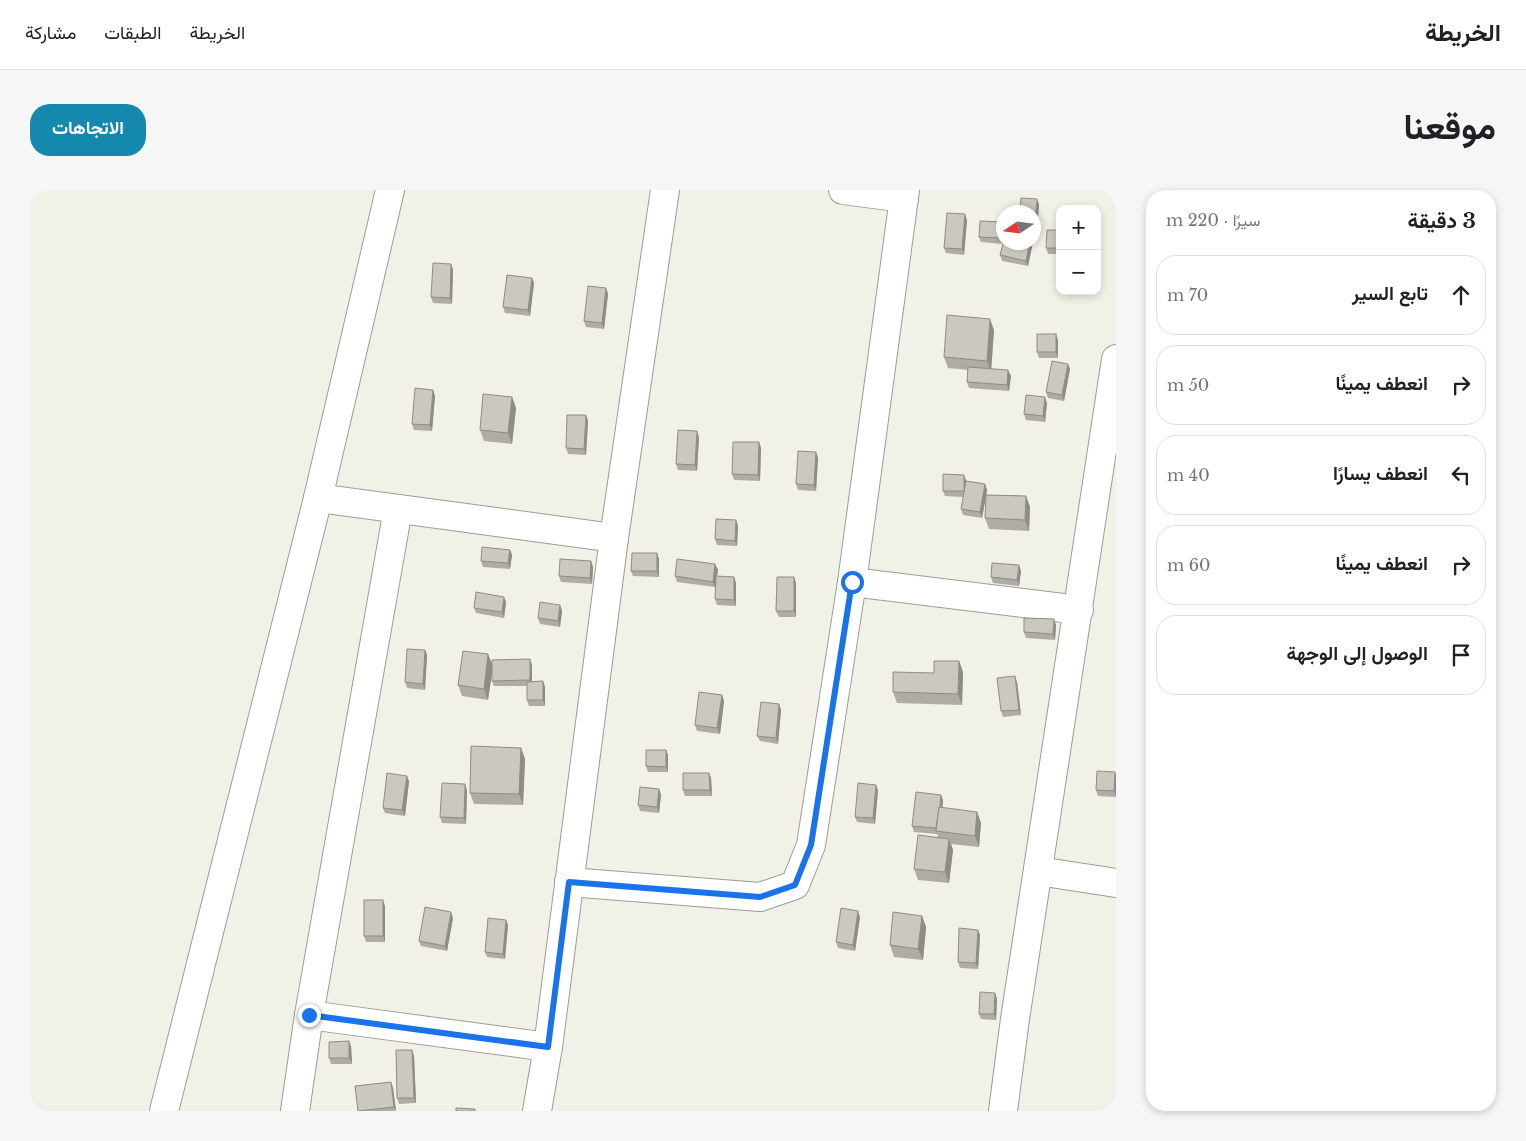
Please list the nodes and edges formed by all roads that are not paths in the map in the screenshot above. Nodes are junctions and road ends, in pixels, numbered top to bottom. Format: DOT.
graph roads {
  1 [pos="390,190"];
  2 [pos="665,190"];
  3 [pos="843,190"];
  4 [pos="904,194"];
  5 [pos="1116,359"];
  6 [pos="1111,429"];
  7 [pos="318,498"];
  8 [pos="398,509"];
  9 [pos="614,538"];
  10 [pos="852,582"];
  11 [pos="1078,610"];
  12 [pos="1038,871"];
  13 [pos="569,882"];
  14 [pos="1116,883"];
  15 [pos="309,1015"];
  16 [pos="548,1047"];
  17 [pos="164,1111"];
  18 [pos="295,1111"];
  19 [pos="537,1111"];
  20 [pos="1003,1111"];
  1 -- 7 [label="street"];
  2 -- 9 [label="street"];
  3 -- 4 [label="street"];
  4 -- 10 [label="street"];
  5 -- 6 [label="street"];
  6 -- 11 [label="street"];
  7 -- 8 [label="street"];
  7 -- 17 [label="street"];
  8 -- 9 [label="street"];
  8 -- 15 [label="street"];
  9 -- 13 [label="street"];
  10 -- 11 [label="street"];
  10 -- 13 [label="street"];
  11 -- 12 [label="street"];
  12 -- 14 [label="street"];
  12 -- 20 [label="street"];
  13 -- 16 [label="street"];
  15 -- 16 [label="street"];
  15 -- 18 [label="street"];
  16 -- 19 [label="street"];
}
